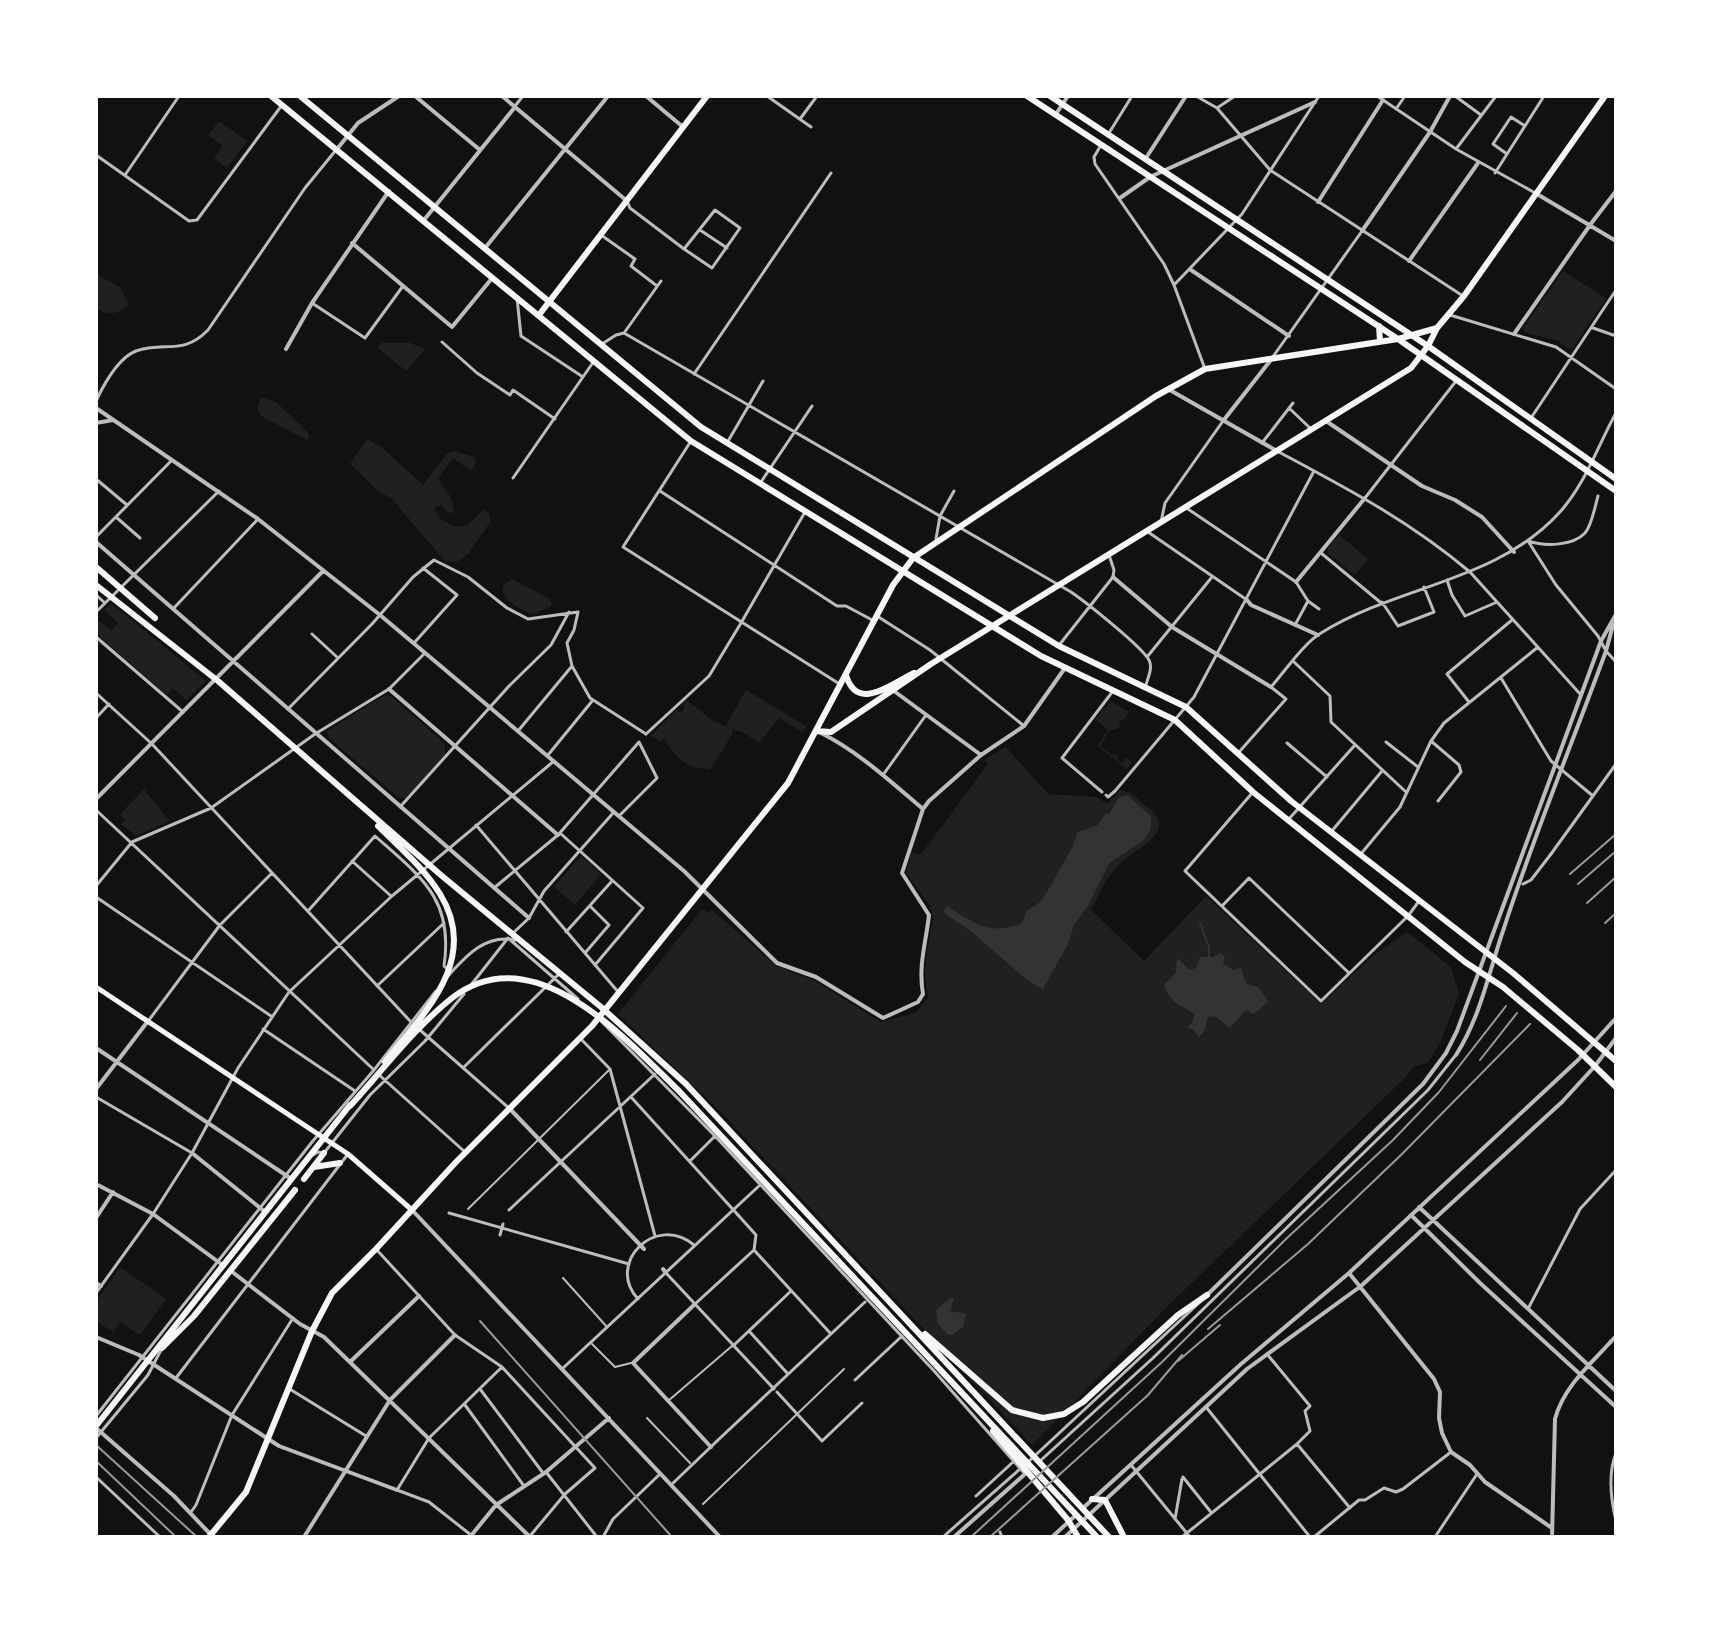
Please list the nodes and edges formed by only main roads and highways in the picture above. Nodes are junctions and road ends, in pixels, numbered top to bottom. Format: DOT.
graph roads {
  1 [pos="271,96"];
  2 [pos="300,96"];
  3 [pos="707,96"];
  4 [pos="1027,96"];
  5 [pos="1050,96"];
  6 [pos="1605,96"];
  7 [pos="550,302"];
  8 [pos="539,315"];
  9 [pos="1379,326"];
  10 [pos="1437,328"];
  11 [pos="1410,334"];
  12 [pos="1398,339"];
  13 [pos="1380,341"];
  14 [pos="1428,346"];
  15 [pos="1421,355"];
  16 [pos="1616,479"];
  17 [pos="1616,491"];
  18 [pos="913,558"];
  19 [pos="96,567"];
  20 [pos="902,572"];
  21 [pos="96,585"];
  22 [pos="1010,617"];
  23 [pos="155,618"];
  24 [pos="992,627"];
  25 [pos="931,664"];
  26 [pos="846,675"];
  27 [pos="816,731"];
  28 [pos="344,792"];
  29 [pos="96,987"];
  30 [pos="1616,1061"];
  31 [pos="1616,1087"];
  32 [pos="350,1106"];
  33 [pos="478,1141"];
  34 [pos="320,1155"];
  35 [pos="340,1163"];
  36 [pos="455,1163"];
  37 [pos="314,1167"];
  38 [pos="304,1179"];
  39 [pos="294,1191"];
  40 [pos="412,1210"];
  41 [pos="1207,1295"];
  42 [pos="898,1309"];
  43 [pos="153,1355"];
  44 [pos="988,1421"];
  45 [pos="96,1427"];
  46 [pos="1092,1499"];
  47 [pos="211,1536"];
  48 [pos="200,1537"];
  49 [pos="1078,1537"];
  50 [pos="1097,1537"];
  51 [pos="1109,1537"];
  52 [pos="1124,1537"];
  1 -- 8 [label="main road"];
  2 -- 7 [label="main road"];
  3 -- 7 [label="main road"];
  4 -- 9 [label="main road"];
  5 -- 11 [label="main road"];
  6 -- 10 [label="main road"];
  7 -- 8 [label="main road"];
  7 -- 18 [label="main road"];
  8 -- 20 [label="main road"];
  9 -- 12 [label="main road"];
  9 -- 13 [label="main road"];
  10 -- 11 [label="main road"];
  10 -- 14 [label="main road"];
  11 -- 12 [label="main road"];
  11 -- 14 [label="main road"];
  12 -- 13 [label="main road"];
  12 -- 15 [label="main road"];
  13 -- 18 [label="main road"];
  14 -- 15 [label="main road"];
  14 -- 16 [label="main road"];
  15 -- 17 [label="main road"];
  15 -- 22 [label="main road"];
  18 -- 20 [label="main road"];
  18 -- 22 [label="main road"];
  19 -- 23 [label="main road"];
  20 -- 24 [label="main road"];
  20 -- 26 [label="main road"];
  21 -- 28 [label="main road"];
  22 -- 24 [label="main road"];
  22 -- 30 [label="main road"];
  24 -- 25 [label="main road"];
  24 -- 31 [label="main road"];
  25 -- 26 [label="main road"];
  25 -- 27 [label="main road"];
  26 -- 27 [label="main road"];
  27 -- 33 [label="main road"];
  28 -- 32 [label="main road"];
  28 -- 42 [label="main road"];
  29 -- 40 [label="main road"];
  32 -- 43 [label="main road"];
  32 -- 44 [label="main road"];
  33 -- 36 [label="main road"];
  33 -- 36 [label="main road"];
  34 -- 37 [label="main road"];
  35 -- 37 [label="main road"];
  36 -- 40 [label="main road"];
  37 -- 38 [label="main road"];
  39 -- 43 [label="main road"];
  40 -- 47 [label="main road"];
  41 -- 42 [label="main road"];
  42 -- 51 [label="main road"];
  43 -- 45 [label="main road"];
  44 -- 49 [label="main road"];
  44 -- 50 [label="main road"];
  46 -- 52 [label="main road"];
  47 -- 48 [label="main road"];
}
